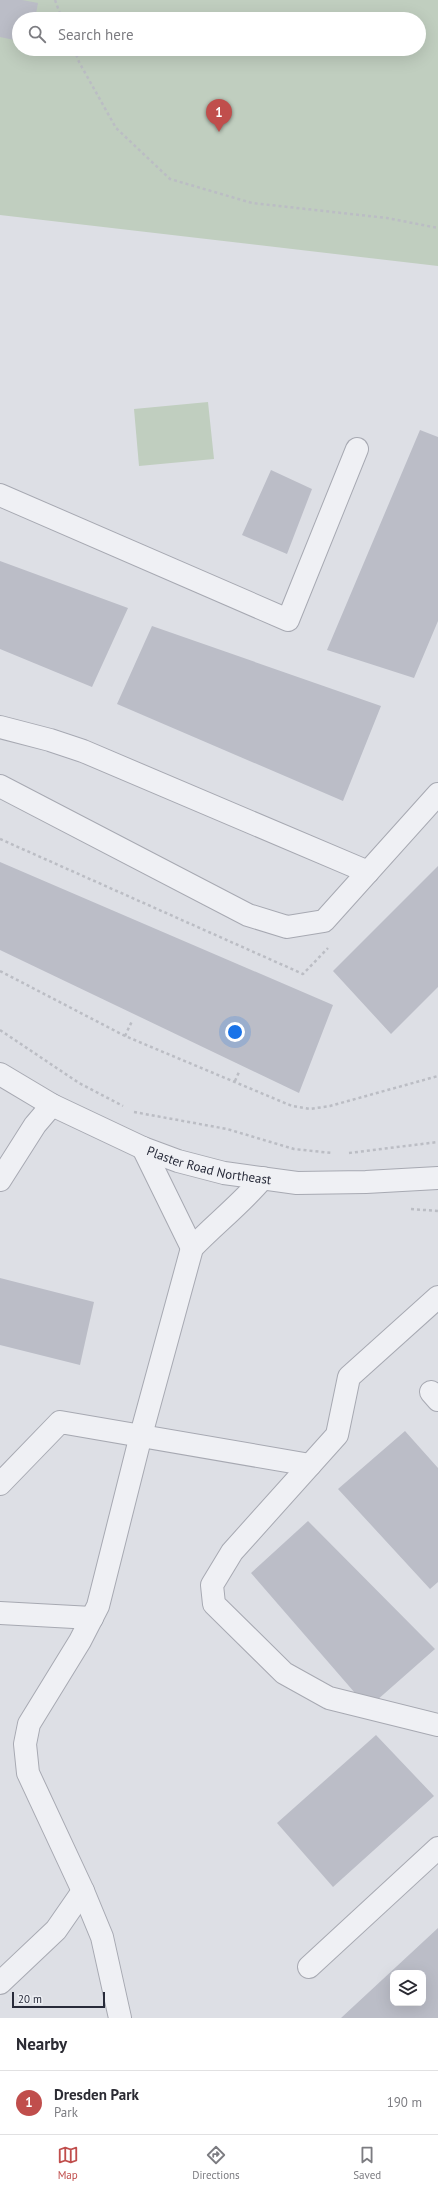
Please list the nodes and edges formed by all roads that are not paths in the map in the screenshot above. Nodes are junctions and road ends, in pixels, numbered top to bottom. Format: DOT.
graph roads {
  1 [pos="357,449"];
  2 [pos="0,495"];
  3 [pos="0,727"];
  4 [pos="0,786"];
  5 [pos="438,794"];
  6 [pos="368,872"];
  7 [pos="0,1074"];
  8 [pos="52,1105"];
  9 [pos="143,1148"];
  10 [pos="263,1178"];
  11 [pos="438,1178"];
  12 [pos="0,1180"];
  13 [pos="192,1248"];
  14 [pos="438,1296"];
  15 [pos="141,1435"];
  16 [pos="310,1465"];
  17 [pos="0,1484"];
  18 [pos="0,1613"];
  19 [pos="92,1618"];
  20 [pos="438,1725"];
  21 [pos="438,1848"];
  22 [pos="83,1891"];
  23 [pos="309,1966"];
  24 [pos="0,1983"];
  25 [pos="120,2018"];
  1 -- 2 [label="street"];
  3 -- 6 [label="street"];
  4 -- 6 [label="street"];
  5 -- 6 [label="street"];
  7 -- 8 [label="street, Plaster Road Northeast"];
  8 -- 9 [label="street, Plaster Road Northeast"];
  8 -- 12 [label="street"];
  9 -- 10 [label="street, Plaster Road Northeast"];
  9 -- 13 [label="street"];
  10 -- 11 [label="street, Plaster Road Northeast"];
  10 -- 13 [label="street"];
  13 -- 15 [label="street"];
  14 -- 16 [label="street"];
  15 -- 16 [label="street"];
  15 -- 17 [label="street"];
  15 -- 19 [label="street"];
  16 -- 20 [label="street"];
  18 -- 19 [label="street"];
  19 -- 22 [label="street"];
  21 -- 23 [label="street"];
  22 -- 24 [label="street"];
  22 -- 25 [label="street"];
}
